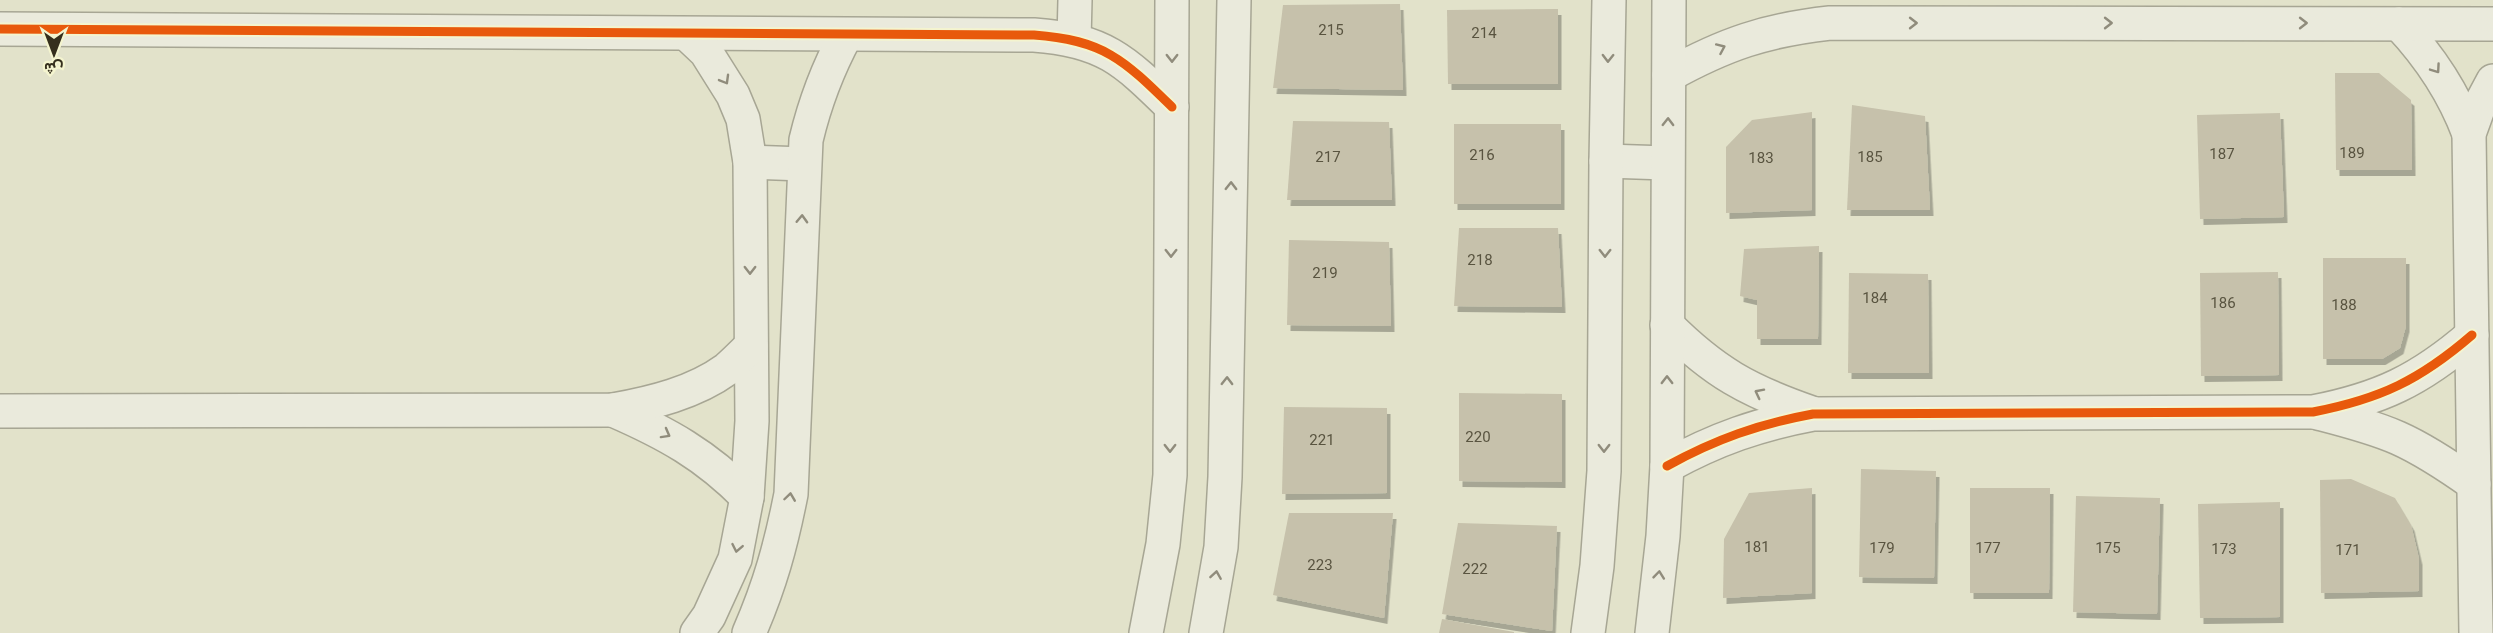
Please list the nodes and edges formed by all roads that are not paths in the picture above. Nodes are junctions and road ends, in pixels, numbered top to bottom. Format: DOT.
graph roads {
  1 [pos="1075,0"];
  2 [pos="1172,0"];
  3 [pos="1234,0"];
  4 [pos="1609,0"];
  5 [pos="1669,0"];
  6 [pos="2399,24"];
  7 [pos="2493,24"];
  8 [pos="0,29"];
  9 [pos="688,35"];
  10 [pos="846,35"];
  11 [pos="1074,40"];
  12 [pos="1669,75"];
  13 [pos="2493,81"];
  14 [pos="1172,107"];
  15 [pos="2469,134"];
  16 [pos="1606,161"];
  17 [pos="750,162"];
  18 [pos="1667,163"];
  19 [pos="804,164"];
  20 [pos="1666,325"];
  21 [pos="2472,335"];
  22 [pos="751,346"];
  23 [pos="613,410"];
  24 [pos="2313,412"];
  25 [pos="6,414"];
  26 [pos="1813,414"];
  27 [pos="1666,466"];
  28 [pos="2474,484"];
  29 [pos="747,497"];
  30 [pos="697,633"];
  31 [pos="749,633"];
  32 [pos="1146,633"];
  33 [pos="1206,633"];
  34 [pos="1588,633"];
  35 [pos="1652,633"];
  36 [pos="2476,633"];
  1 -- 11 [label="street"];
  2 -- 14 [label="street, one-way"];
  33 -- 3 [label="street, one-way"];
  4 -- 16 [label="street, one-way"];
  5 -- 12 [label="street"];
  6 -- 7 [label="street"];
  12 -- 6 [label="street, one-way"];
  6 -- 15 [label="street, one-way"];
  8 -- 9 [label="street"];
  9 -- 10 [label="street"];
  9 -- 17 [label="street, one-way"];
  10 -- 11 [label="street"];
  10 -- 19 [label="street"];
  11 -- 14 [label="street"];
  18 -- 12 [label="street, one-way"];
  13 -- 15 [label="street"];
  14 -- 32 [label="street, one-way"];
  15 -- 21 [label="street"];
  16 -- 18 [label="street"];
  16 -- 34 [label="street, one-way"];
  17 -- 19 [label="street"];
  17 -- 22 [label="street, one-way"];
  18 -- 20 [label="street"];
  31 -- 19 [label="street, one-way"];
  26 -- 20 [label="street, one-way"];
  27 -- 20 [label="street, one-way"];
  21 -- 24 [label="street"];
  21 -- 28 [label="street"];
  22 -- 23 [label="street"];
  22 -- 29 [label="street"];
  23 -- 25 [label="street"];
  23 -- 29 [label="street, one-way"];
  24 -- 26 [label="street"];
  24 -- 28 [label="street"];
  26 -- 27 [label="street"];
  35 -- 27 [label="street, one-way"];
  28 -- 36 [label="street"];
  29 -- 30 [label="street, one-way"];
}
